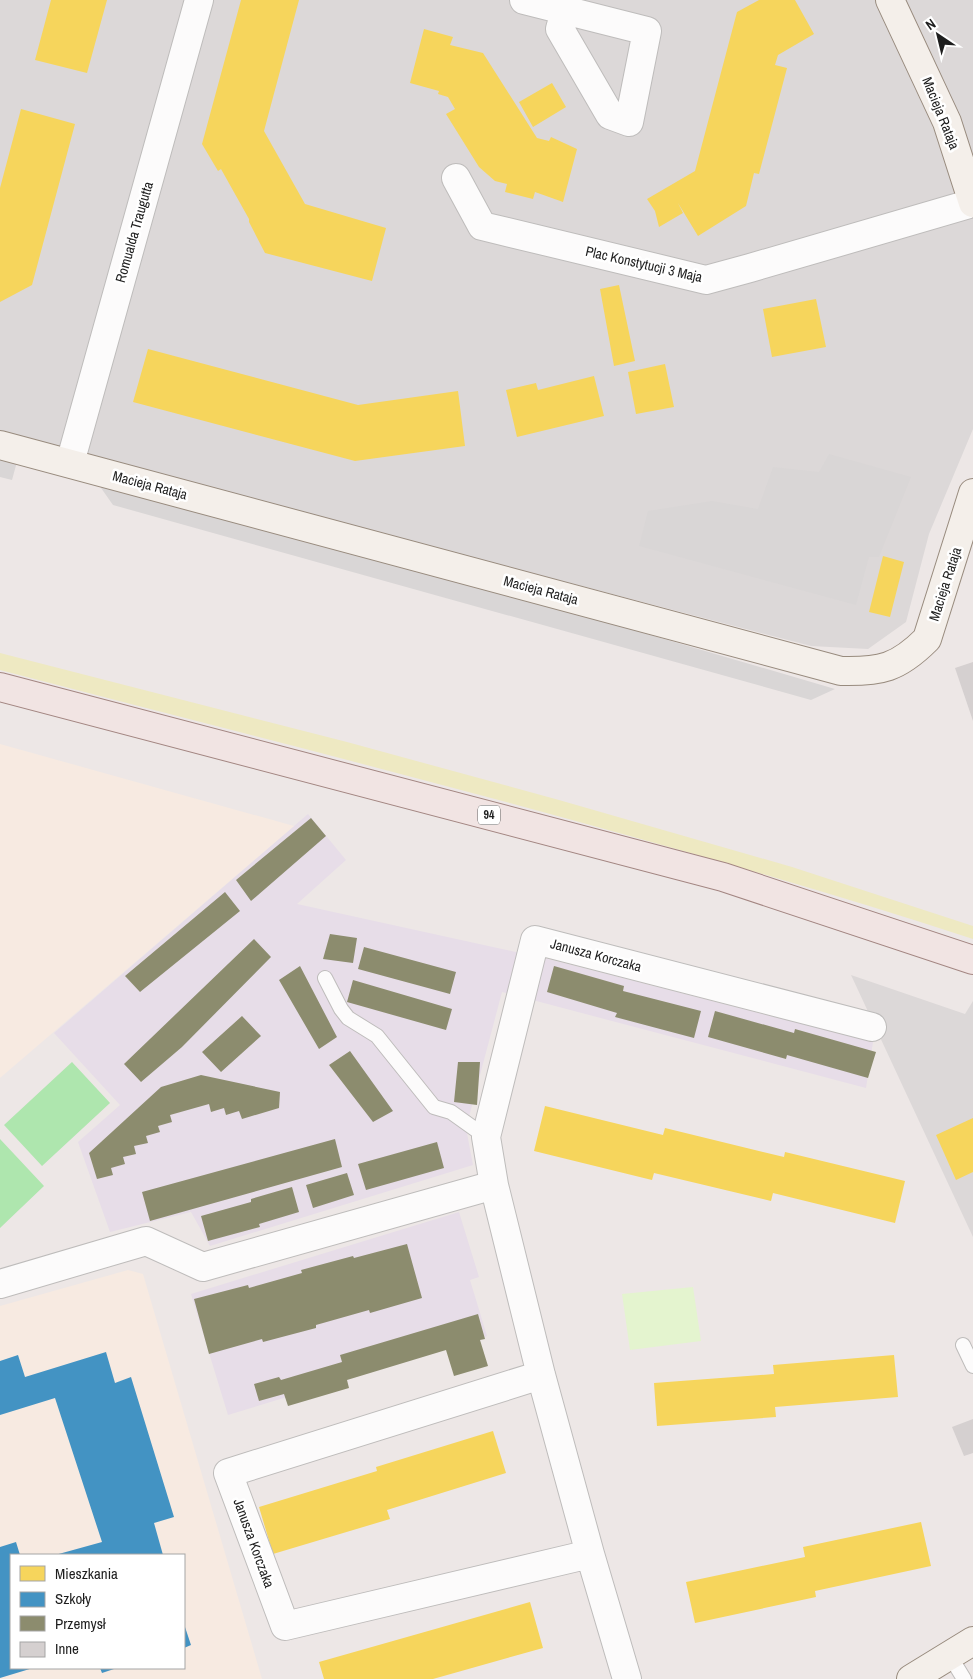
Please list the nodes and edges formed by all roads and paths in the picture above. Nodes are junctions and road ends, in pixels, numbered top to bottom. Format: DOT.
graph roads {
  1 [pos="199,0"];
  2 [pos="524,0"];
  3 [pos="890,0"];
  4 [pos="565,11"];
  5 [pos="456,178"];
  6 [pos="973,203"];
  7 [pos="0,445"];
  8 [pos="70,463"];
  9 [pos="973,493"];
  10 [pos="0,687"];
  11 [pos="973,960"];
  12 [pos="325,978"];
  13 [pos="872,1027"];
  14 [pos="486,1137"];
  15 [pos="494,1185"];
  16 [pos="0,1284"];
  17 [pos="963,1345"];
  18 [pos="973,1366"];
  19 [pos="541,1375"];
  20 [pos="590,1554"];
  21 [pos="973,1641"];
  22 [pos="950,1656"];
  23 [pos="627,1679"];
  24 [pos="911,1679"];
  25 [pos="964,1679"];
  1 -- 8 [label="street, Romualda Traugutta"];
  2 -- 4 [label="street"];
  3 -- 6 [label="street, Macieja Rataja"];
  5 -- 6 [label="street, Plac Konstytucji 3 Maja"];
  7 -- 8 [label="street, Macieja Rataja"];
  8 -- 9 [label="street, Macieja Rataja"];
  10 -- 11 [label="main road, 94"];
  12 -- 14 [label="lane"];
  13 -- 14 [label="street, Janusza Korczaka"];
  14 -- 15 [label="street, Janusza Korczaka"];
  15 -- 16 [label="street"];
  15 -- 19 [label="street, Janusza Korczaka"];
  17 -- 18 [label="lane"];
  19 -- 20 [label="street, Janusza Korczaka"];
  19 -- 20 [label="street, Janusza Korczaka"];
  20 -- 23 [label="street, Janusza Korczaka"];
  21 -- 22 [label="street"];
  22 -- 24 [label="street"];
  22 -- 25 [label="lane"];
}
